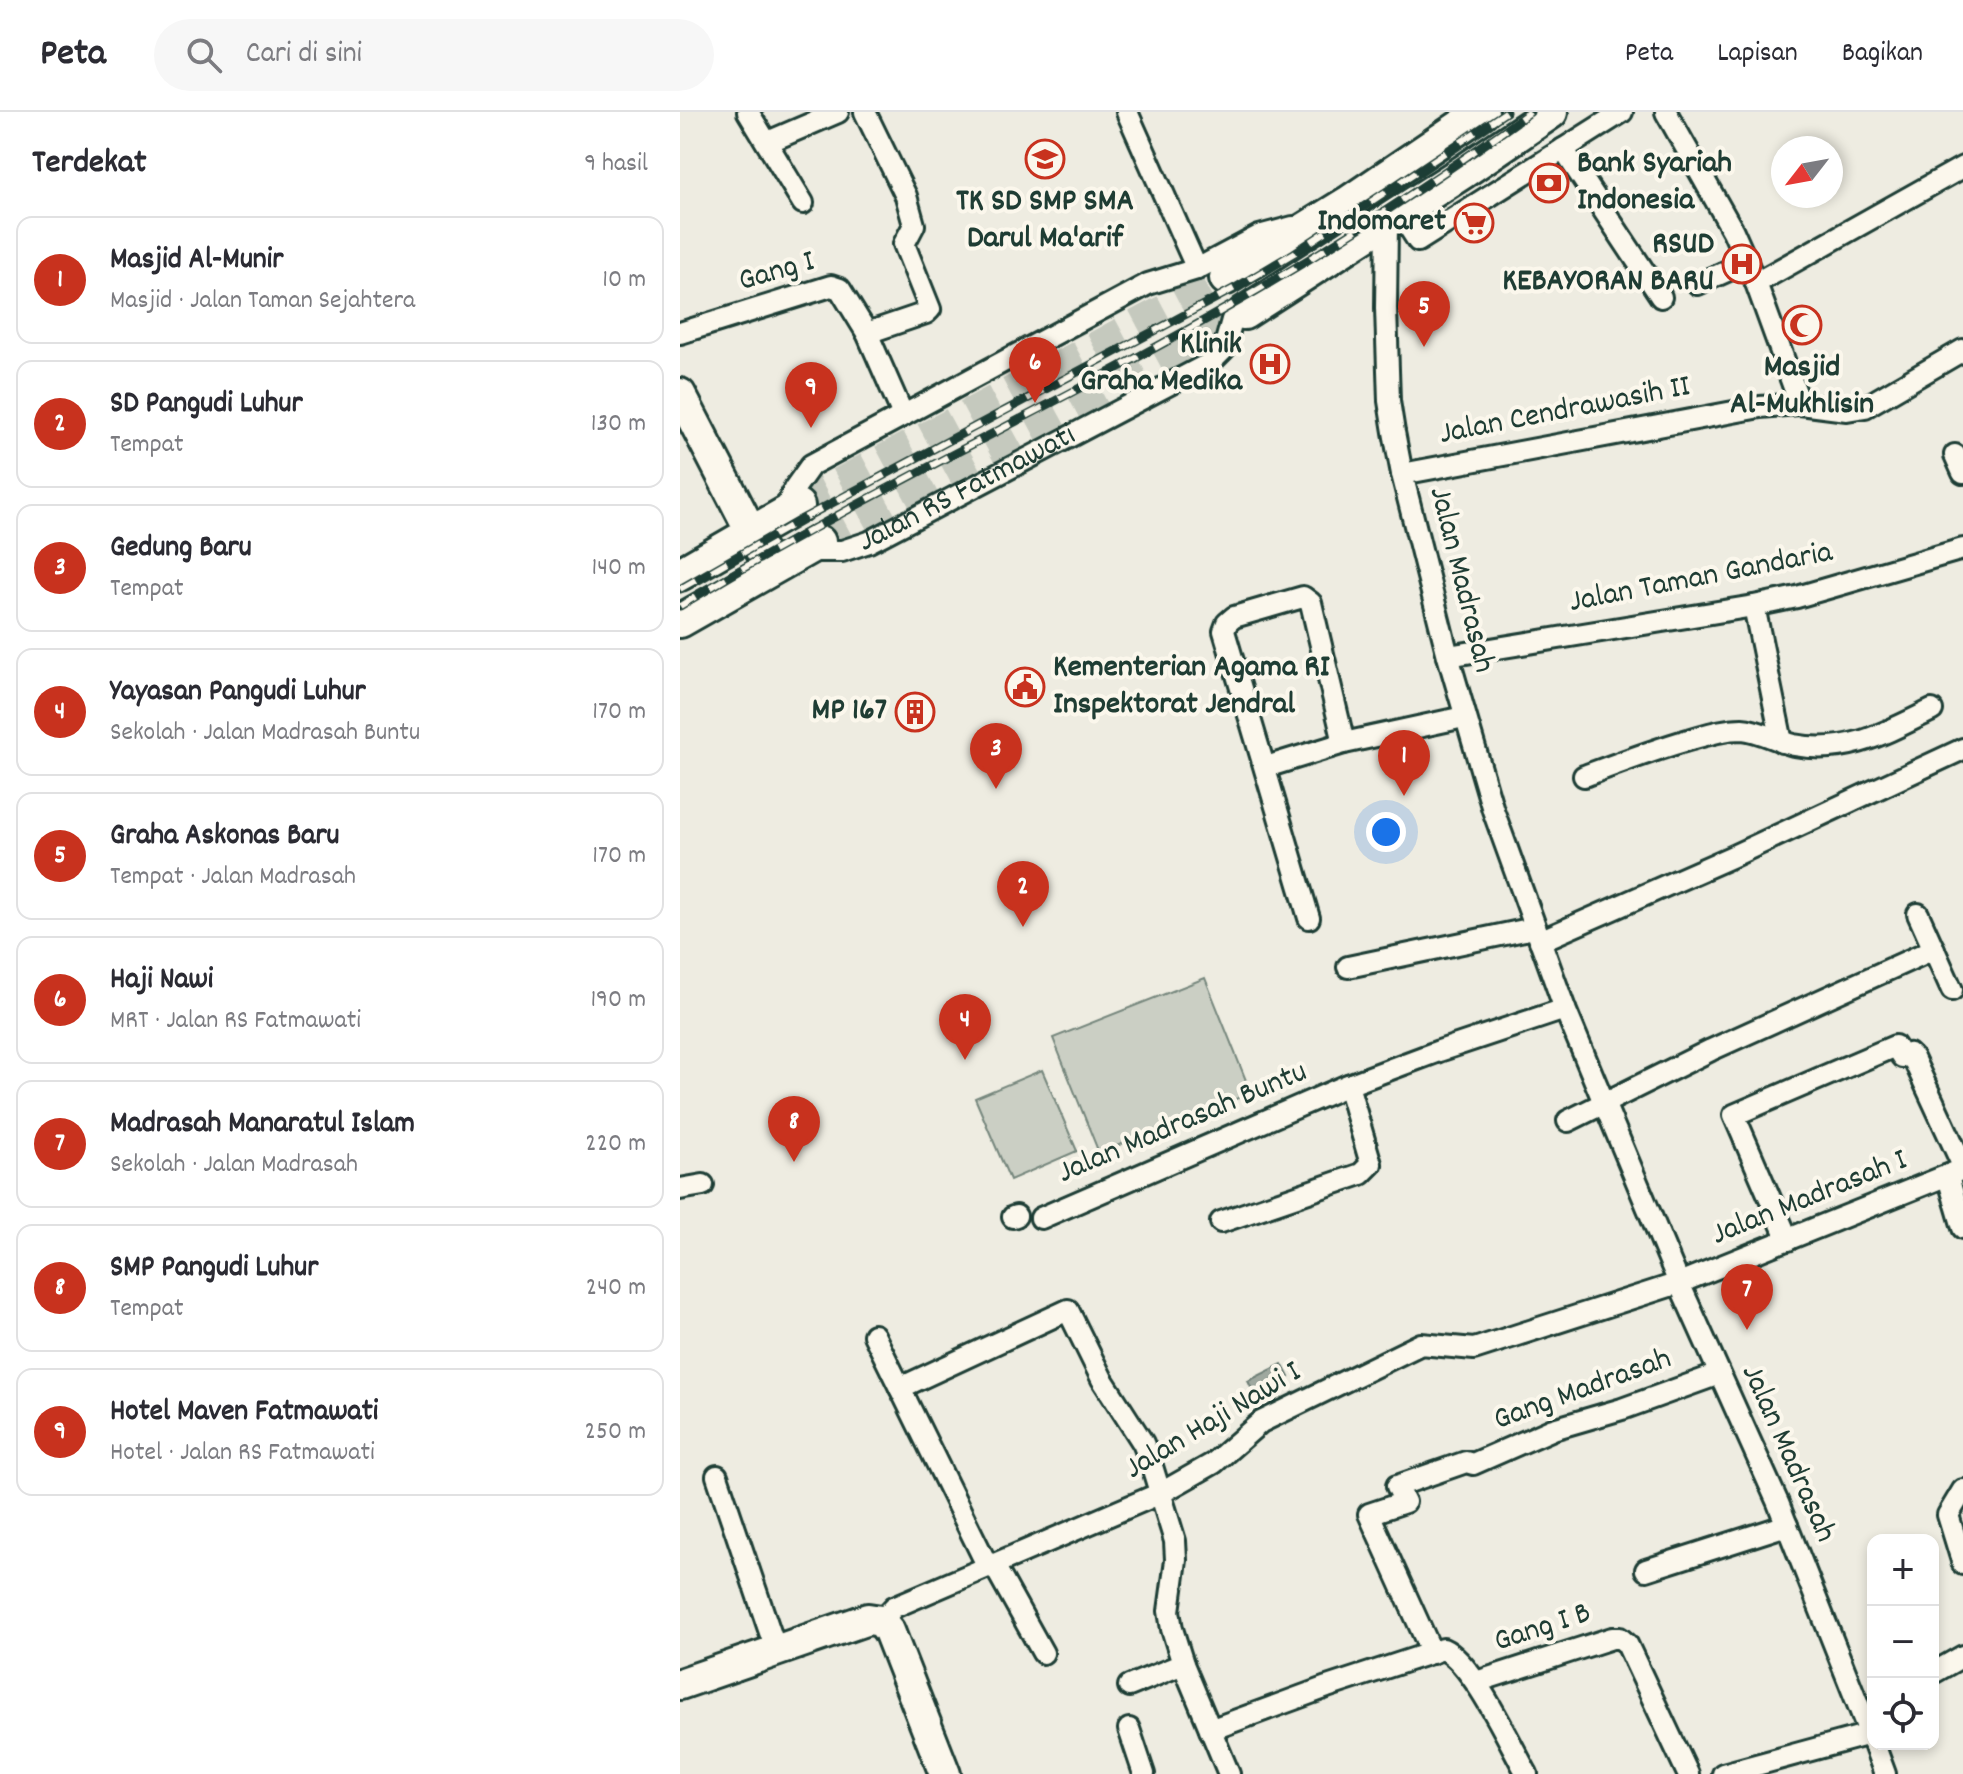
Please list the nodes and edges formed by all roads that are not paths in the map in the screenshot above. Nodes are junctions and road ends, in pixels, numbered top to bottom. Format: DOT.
graph roads {
  1 [pos="748,112"];
  2 [pos="838,112"];
  3 [pos="865,112"];
  4 [pos="1127,112"];
  5 [pos="1482,112"];
  6 [pos="1551,112"];
  7 [pos="1622,112"];
  8 [pos="1666,112"];
  9 [pos="768,142"];
  10 [pos="1563,149"];
  11 [pos="1963,167"];
  12 [pos="803,203"];
  13 [pos="1393,218"];
  14 [pos="1747,262"];
  15 [pos="1212,273"];
  16 [pos="1756,283"];
  17 [pos="1698,284"];
  18 [pos="1661,297"];
  19 [pos="1238,317"];
  20 [pos="680,333"];
  21 [pos="867,333"];
  22 [pos="1963,350"];
  23 [pos="680,394"];
  24 [pos="1800,404"];
  25 [pos="903,415"];
  26 [pos="1402,474"];
  27 [pos="791,510"];
  28 [pos="750,532"];
  29 [pos="811,546"];
  30 [pos="1963,549"];
  31 [pos="770,568"];
  32 [pos="680,574"];
  33 [pos="1754,606"];
  34 [pos="680,621"];
  35 [pos="1448,656"];
  36 [pos="1932,710"];
  37 [pos="1464,717"];
  38 [pos="1782,742"];
  39 [pos="1344,743"];
  40 [pos="1963,749"];
  41 [pos="1266,767"];
  42 [pos="1584,776"];
  43 [pos="1918,914"];
  44 [pos="1309,918"];
  45 [pos="1537,934"];
  46 [pos="1934,949"];
  47 [pos="1348,967"];
  48 [pos="1952,990"];
  49 [pos="1565,1009"];
  50 [pos="1348,1085"];
  51 [pos="1606,1103"];
  52 [pos="1568,1121"];
  53 [pos="1958,1171"];
  54 [pos="703,1185"];
  55 [pos="680,1189"];
  56 [pos="1041,1218"];
  57 [pos="1221,1222"];
  58 [pos="1963,1228"];
  59 [pos="1788,1240"];
  60 [pos="1679,1283"];
  61 [pos="874,1335"];
  62 [pos="1719,1374"];
  63 [pos="900,1388"];
  64 [pos="717,1476"];
  65 [pos="1963,1490"];
  66 [pos="1161,1493"];
  67 [pos="1787,1525"];
  68 [pos="1963,1564"];
  69 [pos="991,1566"];
  70 [pos="1646,1570"];
  71 [pos="881,1621"];
  72 [pos="776,1650"];
  73 [pos="1043,1653"];
  74 [pos="1432,1653"];
  75 [pos="1963,1656"];
  76 [pos="1183,1664"];
  77 [pos="1939,1670"];
  78 [pos="1476,1682"];
  79 [pos="680,1684"];
  80 [pos="1129,1686"];
  81 [pos="1867,1707"];
  82 [pos="1129,1729"];
  83 [pos="1210,1730"];
  84 [pos="1867,1741"];
  85 [pos="1876,1750"];
  86 [pos="945,1774"];
  87 [pos="1144,1774"];
  88 [pos="1229,1774"];
  89 [pos="1527,1774"];
  90 [pos="1688,1774"];
  91 [pos="1723,1774"];
  92 [pos="1885,1774"];
  1 -- 9 [label="street"];
  2 -- 9 [label="street"];
  3 -- 21 [label="street"];
  4 -- 15 [label="street"];
  5 -- 15 [label="main road"];
  6 -- 13 [label="main road, Jalan RS Fatmawati"];
  7 -- 10 [label="street"];
  8 -- 14 [label="street"];
  9 -- 12 [label="street"];
  10 -- 13 [label="street"];
  10 -- 18 [label="street"];
  11 -- 16 [label="street"];
  13 -- 19 [label="main road, Jalan RS Fatmawati"];
  13 -- 26 [label="street, Jalan Madrasah"];
  14 -- 16 [label="street"];
  14 -- 17 [label="street"];
  15 -- 25 [label="street"];
  16 -- 24 [label="street"];
  19 -- 29 [label="street, Jalan RS Fatmawati"];
  20 -- 21 [label="street, Gang I"];
  21 -- 25 [label="street"];
  22 -- 24 [label="street, Jalan Cendrawasih II"];
  23 -- 28 [label="street"];
  24 -- 26 [label="street, Jalan Cendrawasih II"];
  25 -- 27 [label="street"];
  26 -- 35 [label="street, Jalan Madrasah"];
  27 -- 28 [label="main road"];
  28 -- 31 [label="street"];
  28 -- 32 [label="main road"];
  29 -- 31 [label="main road, Jalan RS Fatmawati"];
  30 -- 33 [label="street, Jalan Taman Gandaria"];
  31 -- 34 [label="main road, Jalan RS Fatmawati"];
  33 -- 35 [label="street, Jalan Taman Gandaria"];
  33 -- 38 [label="street"];
  35 -- 37 [label="street, Jalan Madrasah"];
  36 -- 38 [label="street"];
  37 -- 39 [label="street"];
  37 -- 45 [label="street, Jalan Madrasah"];
  38 -- 42 [label="street"];
  39 -- 41 [label="street"];
  39 -- 41 [label="street"];
  40 -- 45 [label="street"];
  41 -- 44 [label="street"];
  43 -- 46 [label="street"];
  45 -- 47 [label="street"];
  45 -- 49 [label="street, Jalan Madrasah"];
  46 -- 48 [label="street"];
  46 -- 51 [label="street"];
  49 -- 50 [label="street, Jalan Madrasah Buntu"];
  49 -- 51 [label="street, Jalan Madrasah"];
  50 -- 56 [label="street, Jalan Madrasah Buntu"];
  50 -- 57 [label="street, Jalan Madrasah Buntu"];
  51 -- 52 [label="street"];
  51 -- 60 [label="street, Jalan Madrasah"];
  53 -- 58 [label="street"];
  53 -- 59 [label="street, Jalan Madrasah I"];
  53 -- 59 [label="street"];
  54 -- 55 [label="street"];
  59 -- 60 [label="street, Jalan Madrasah I"];
  60 -- 62 [label="street, Jalan Madrasah"];
  60 -- 66 [label="street, Jalan Haji Nawi I"];
  61 -- 63 [label="street"];
  62 -- 67 [label="street, Jalan Madrasah"];
  62 -- 74 [label="street, Gang Madrasah"];
  63 -- 66 [label="street"];
  63 -- 69 [label="street"];
  64 -- 72 [label="street"];
  65 -- 68 [label="street"];
  66 -- 69 [label="street, Jalan Haji Nawi I"];
  66 -- 76 [label="street"];
  67 -- 70 [label="street"];
  67 -- 81 [label="street, Jalan Madrasah"];
  69 -- 71 [label="street, Jalan Haji Nawi I"];
  69 -- 73 [label="street"];
  71 -- 72 [label="street"];
  71 -- 86 [label="street"];
  72 -- 79 [label="street"];
  74 -- 78 [label="street"];
  74 -- 83 [label="street"];
  75 -- 77 [label="street"];
  76 -- 80 [label="street"];
  76 -- 83 [label="street"];
  78 -- 89 [label="street"];
  78 -- 90 [label="street, Gang I B"];
  82 -- 87 [label="street"];
  83 -- 88 [label="street"];
  84 -- 91 [label="street"];
  85 -- 92 [label="street, Jalan Madrasah"];
}
